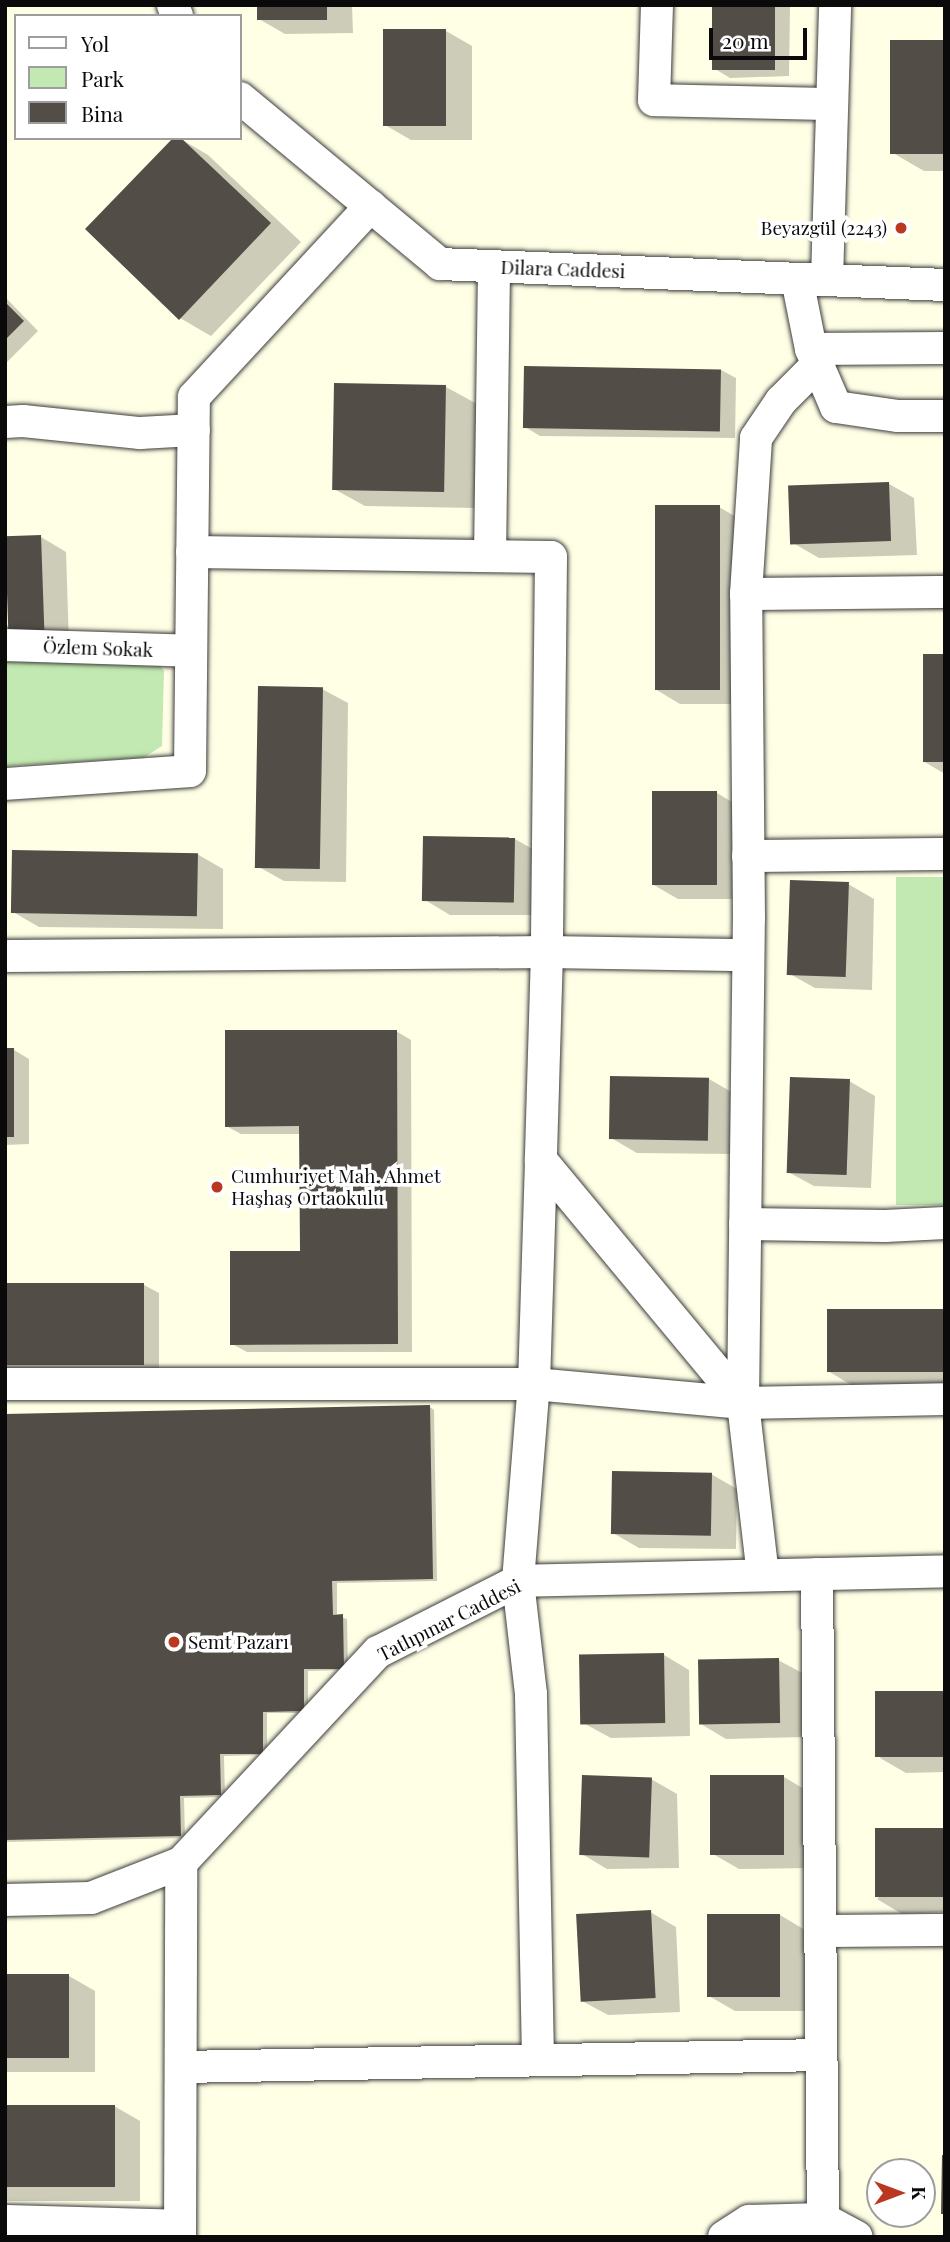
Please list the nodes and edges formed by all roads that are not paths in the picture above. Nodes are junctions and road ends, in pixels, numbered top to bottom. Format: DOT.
graph roads {
  1 [pos="657,5"];
  2 [pos="835,5"];
  3 [pos="242,100"];
  4 [pos="832,104"];
  5 [pos="371,206"];
  6 [pos="494,266"];
  7 [pos="812,279"];
  8 [pos="945,285"];
  9 [pos="945,348"];
  10 [pos="814,357"];
  11 [pos="945,416"];
  12 [pos="5,422"];
  13 [pos="194,430"];
  14 [pos="192,552"];
  15 [pos="491,556"];
  16 [pos="945,592"];
  17 [pos="746,594"];
  18 [pos="5,645"];
  19 [pos="191,651"];
  20 [pos="5,784"];
  21 [pos="945,854"];
  22 [pos="748,856"];
  23 [pos="547,952"];
  24 [pos="748,955"];
  25 [pos="5,956"];
  26 [pos="541,1160"];
  27 [pos="945,1223"];
  28 [pos="745,1224"];
  29 [pos="5,1384"];
  30 [pos="534,1384"];
  31 [pos="945,1399"];
  32 [pos="743,1403"];
  33 [pos="945,1571"];
  34 [pos="817,1574"];
  35 [pos="763,1575"];
  36 [pos="518,1581"];
  37 [pos="181,1863"];
  38 [pos="5,1900"];
  39 [pos="945,1930"];
  40 [pos="820,1931"];
  41 [pos="821,2055"];
  42 [pos="538,2060"];
  43 [pos="180,2067"];
  44 [pos="823,2220"];
  45 [pos="5,2221"];
  46 [pos="180,2231"];
  47 [pos="724,2237"];
  48 [pos="857,2237"];
  1 -- 4 [label="street"];
  2 -- 4 [label="street"];
  3 -- 5 [label="street, Dilara Caddesi"];
  4 -- 7 [label="street"];
  5 -- 6 [label="street, Dilara Caddesi"];
  5 -- 13 [label="street"];
  6 -- 7 [label="street, Dilara Caddesi"];
  6 -- 15 [label="street"];
  7 -- 8 [label="street, Dilara Caddesi"];
  7 -- 10 [label="street"];
  9 -- 10 [label="street"];
  10 -- 11 [label="street"];
  10 -- 17 [label="street"];
  12 -- 13 [label="street"];
  13 -- 14 [label="street"];
  14 -- 15 [label="street"];
  14 -- 19 [label="street"];
  15 -- 23 [label="street"];
  16 -- 17 [label="street"];
  17 -- 22 [label="street"];
  18 -- 19 [label="street, Özlem Sokak"];
  19 -- 20 [label="street"];
  21 -- 22 [label="street"];
  22 -- 24 [label="street"];
  23 -- 24 [label="street"];
  23 -- 25 [label="street"];
  23 -- 26 [label="street"];
  24 -- 28 [label="street"];
  26 -- 30 [label="street"];
  26 -- 32 [label="street"];
  27 -- 28 [label="street"];
  28 -- 32 [label="street"];
  29 -- 30 [label="street"];
  30 -- 32 [label="street"];
  30 -- 36 [label="street"];
  31 -- 32 [label="street"];
  32 -- 35 [label="street"];
  33 -- 34 [label="street, Tatlıpınar Caddesi"];
  34 -- 35 [label="street, Tatlıpınar Caddesi"];
  34 -- 40 [label="street"];
  35 -- 36 [label="street, Tatlıpınar Caddesi"];
  36 -- 37 [label="street, Tatlıpınar Caddesi"];
  36 -- 42 [label="street"];
  37 -- 38 [label="street, Tatlıpınar Caddesi"];
  37 -- 43 [label="street"];
  39 -- 40 [label="street"];
  40 -- 41 [label="street"];
  41 -- 42 [label="street"];
  41 -- 44 [label="street"];
  42 -- 43 [label="street"];
  43 -- 46 [label="street"];
  44 -- 47 [label="street"];
  44 -- 48 [label="street"];
  45 -- 46 [label="street"];
}
